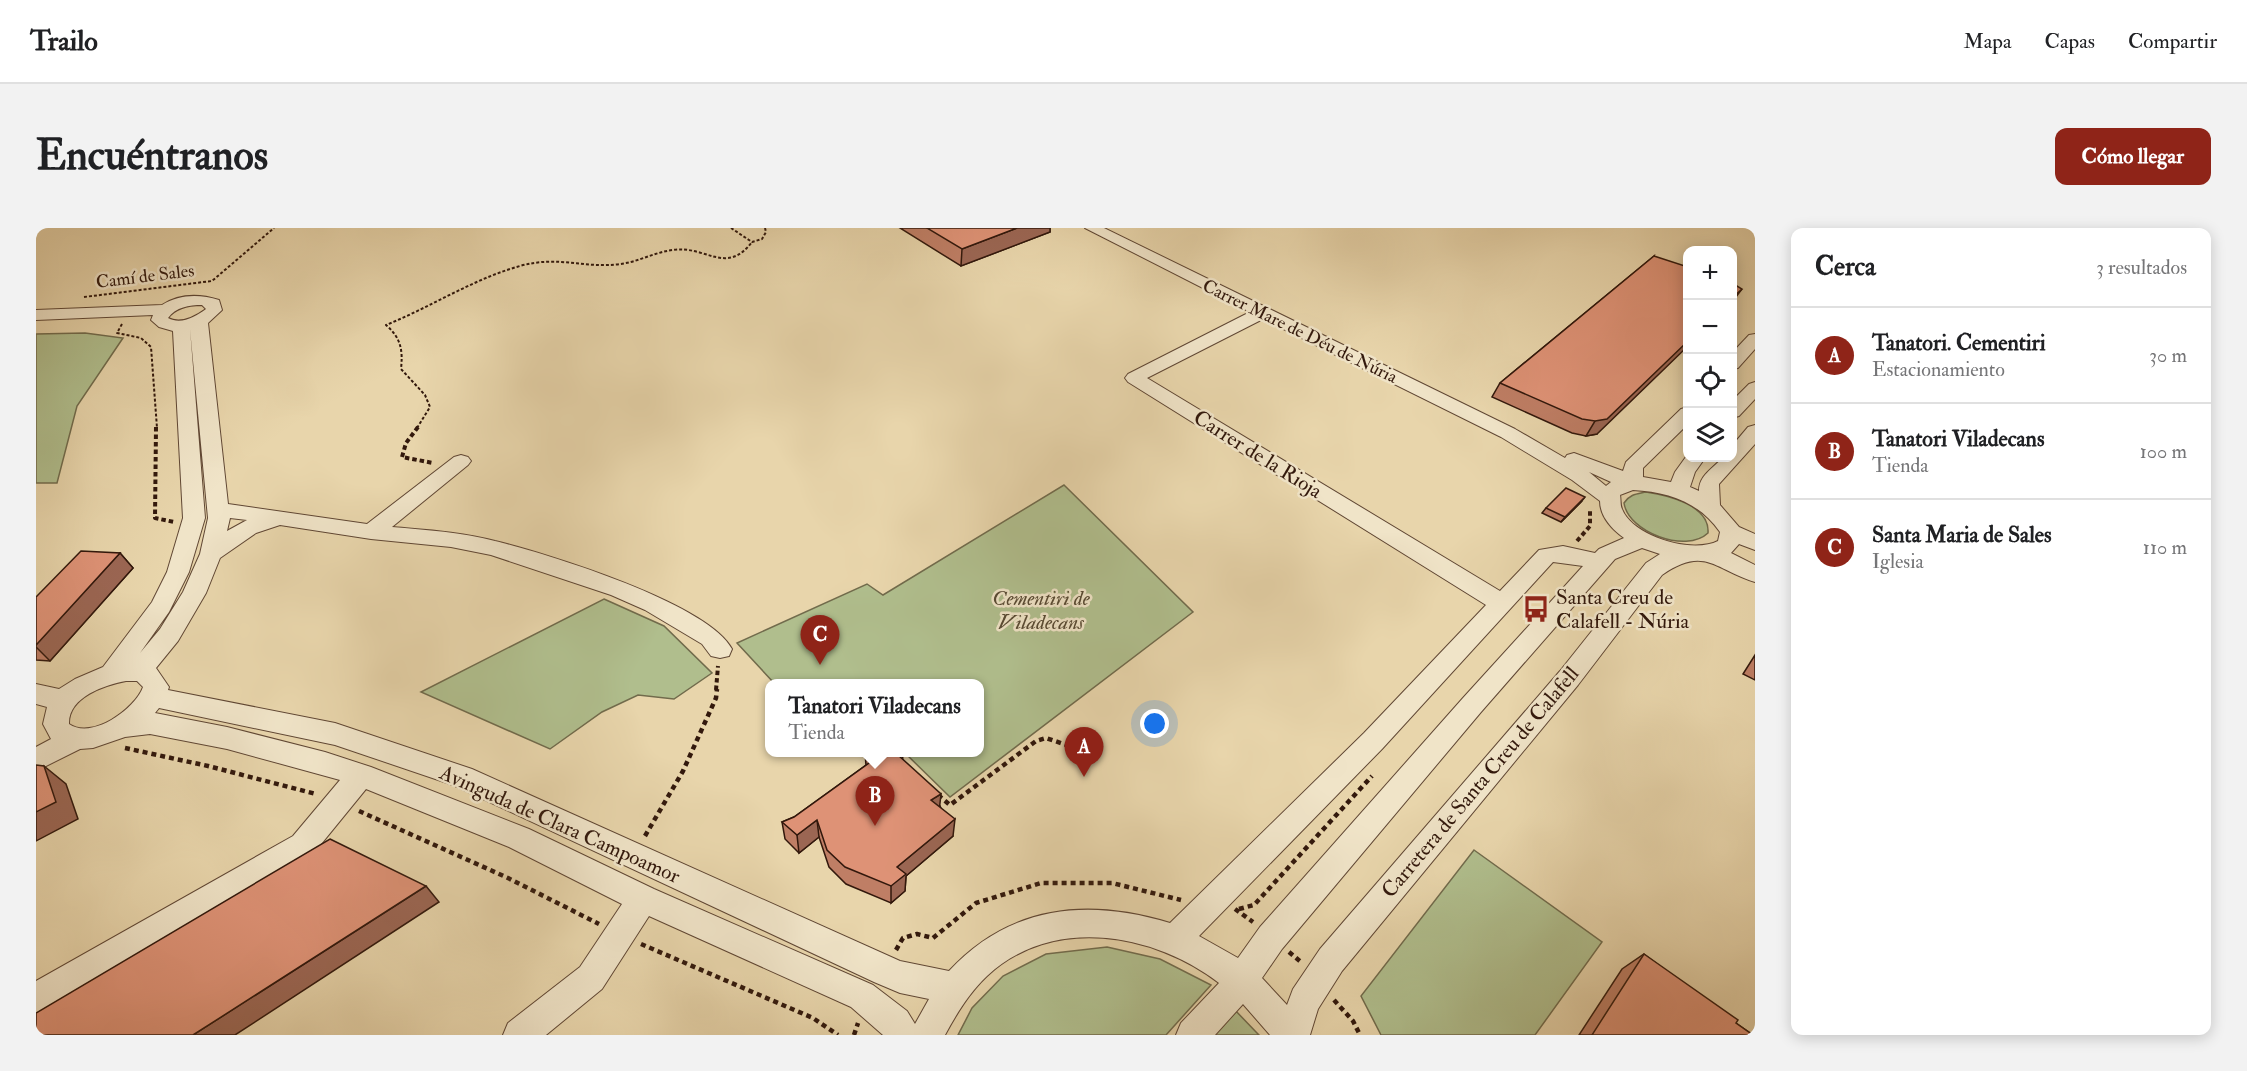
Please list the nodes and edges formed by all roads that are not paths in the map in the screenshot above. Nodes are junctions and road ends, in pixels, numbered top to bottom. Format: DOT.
graph roads {
  1 [pos="1092,228"];
  2 [pos="1262,313"];
  3 [pos="36,315"];
  4 [pos="162,315"];
  5 [pos="190,323"];
  6 [pos="36,325"];
  7 [pos="1755,339"];
  8 [pos="1737,359"];
  9 [pos="1755,388"];
  10 [pos="1736,408"];
  11 [pos="1683,418"];
  12 [pos="1755,431"];
  13 [pos="1508,433"];
  14 [pos="1692,462"];
  15 [pos="453,467"];
  16 [pos="1633,483"];
  17 [pos="1679,490"];
  18 [pos="1609,498"];
  19 [pos="1710,507"];
  20 [pos="218,509"];
  21 [pos="285,519"];
  22 [pos="371,532"];
  23 [pos="1731,532"];
  24 [pos="1643,539"];
  25 [pos="1755,543"];
  26 [pos="1702,553"];
  27 [pos="211,554"];
  28 [pos="1602,562"];
  29 [pos="1755,574"];
  30 [pos="1503,604"];
  31 [pos="720,649"];
  32 [pos="111,674"];
  33 [pos="147,683"];
  34 [pos="36,694"];
  35 [pos="65,701"];
  36 [pos="120,737"];
  37 [pos="78,738"];
  38 [pos="36,760"];
  39 [pos="361,775"];
  40 [pos="643,899"];
  41 [pos="1175,939"];
  42 [pos="1242,981"];
  43 [pos="954,988"];
  44 [pos="36,999"];
  45 [pos="520,1035"];
  46 [pos="903,1035"];
  47 [pos="927,1035"];
  48 [pos="1193,1035"];
  49 [pos="1292,1035"];
  1 -- 2 [label="street, Carrer Mare de Déu de Núria"];
  2 -- 13 [label="street, Carrer Mare de Déu de Núria"];
  2 -- 30 [label="street, Carrer de la Rioja"];
  3 -- 4 [label="street"];
  4 -- 5 [label="street"];
  4 -- 5 [label="street"];
  4 -- 6 [label="street"];
  5 -- 20 [label="street"];
  5 -- 32 [label="street"];
  7 -- 8 [label="street"];
  9 -- 10 [label="street"];
  11 -- 16 [label="street"];
  12 -- 19 [label="street"];
  13 -- 16 [label="street"];
  13 -- 18 [label="street"];
  14 -- 17 [label="street"];
  15 -- 22 [label="street"];
  16 -- 17 [label="street"];
  16 -- 18 [label="street"];
  17 -- 19 [label="street"];
  18 -- 24 [label="street"];
  19 -- 23 [label="street"];
  20 -- 21 [label="street"];
  20 -- 27 [label="street"];
  21 -- 22 [label="street"];
  21 -- 27 [label="street"];
  22 -- 31 [label="street"];
  23 -- 25 [label="street"];
  23 -- 26 [label="street"];
  24 -- 26 [label="street"];
  24 -- 28 [label="street"];
  26 -- 29 [label="street"];
  26 -- 49 [label="street, Carretera de Santa Creu de Calafell"];
  27 -- 33 [label="street"];
  28 -- 30 [label="street"];
  28 -- 42 [label="street"];
  30 -- 41 [label="street"];
  32 -- 33 [label="street"];
  32 -- 35 [label="street"];
  33 -- 36 [label="street"];
  33 -- 43 [label="street, Avinguda de Clara Campoamor"];
  34 -- 35 [label="street"];
  35 -- 37 [label="street"];
  36 -- 37 [label="street"];
  36 -- 39 [label="street, Avinguda de Clara Campoamor"];
  37 -- 38 [label="street"];
  39 -- 40 [label="street, Avinguda de Clara Campoamor"];
  39 -- 44 [label="street"];
  40 -- 45 [label="street"];
  40 -- 46 [label="street, Avinguda de Clara Campoamor"];
  41 -- 42 [label="street"];
  41 -- 43 [label="street"];
  42 -- 48 [label="street"];
  42 -- 49 [label="street"];
  43 -- 47 [label="street"];
}
